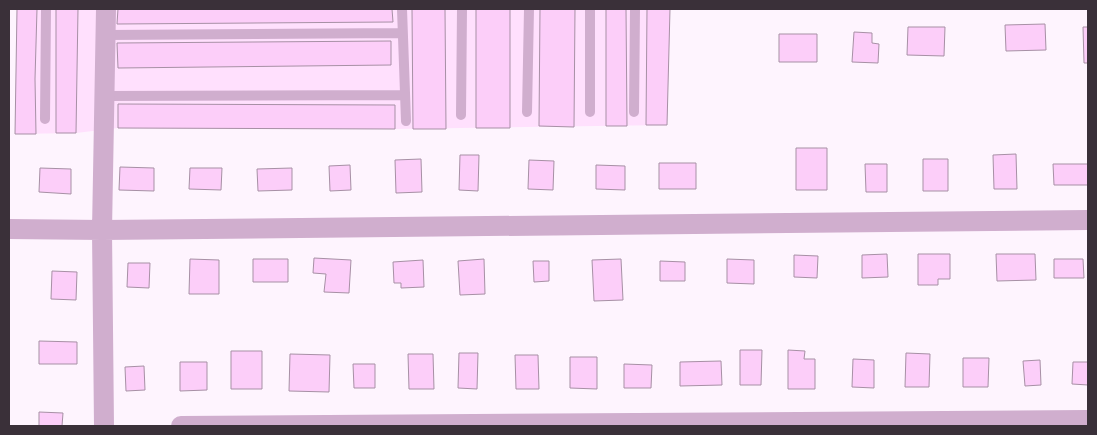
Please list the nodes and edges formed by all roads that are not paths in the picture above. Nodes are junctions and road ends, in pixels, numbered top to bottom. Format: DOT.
graph roads {
  1 [pos="46,9"];
  2 [pos="106,9"];
  3 [pos="402,9"];
  4 [pos="462,9"];
  5 [pos="529,9"];
  6 [pos="590,9"];
  7 [pos="635,9"];
  8 [pos="402,33"];
  9 [pos="106,34"];
  10 [pos="404,95"];
  11 [pos="105,96"];
  12 [pos="527,112"];
  13 [pos="590,112"];
  14 [pos="634,112"];
  15 [pos="461,115"];
  16 [pos="45,119"];
  17 [pos="406,120"];
  18 [pos="1088,220"];
  19 [pos="9,229"];
  20 [pos="102,230"];
  21 [pos="1088,420"];
  22 [pos="104,426"];
  23 [pos="181,426"];
  1 -- 16 [label="lane"];
  2 -- 9 [label="street"];
  3 -- 8 [label="lane"];
  4 -- 15 [label="lane"];
  5 -- 12 [label="lane"];
  6 -- 13 [label="lane"];
  7 -- 14 [label="lane"];
  8 -- 9 [label="lane"];
  8 -- 10 [label="lane"];
  9 -- 11 [label="street"];
  10 -- 11 [label="lane"];
  10 -- 17 [label="lane"];
  11 -- 20 [label="street"];
  18 -- 20 [label="street"];
  19 -- 20 [label="street"];
  20 -- 22 [label="street"];
  21 -- 23 [label="street"];
}
